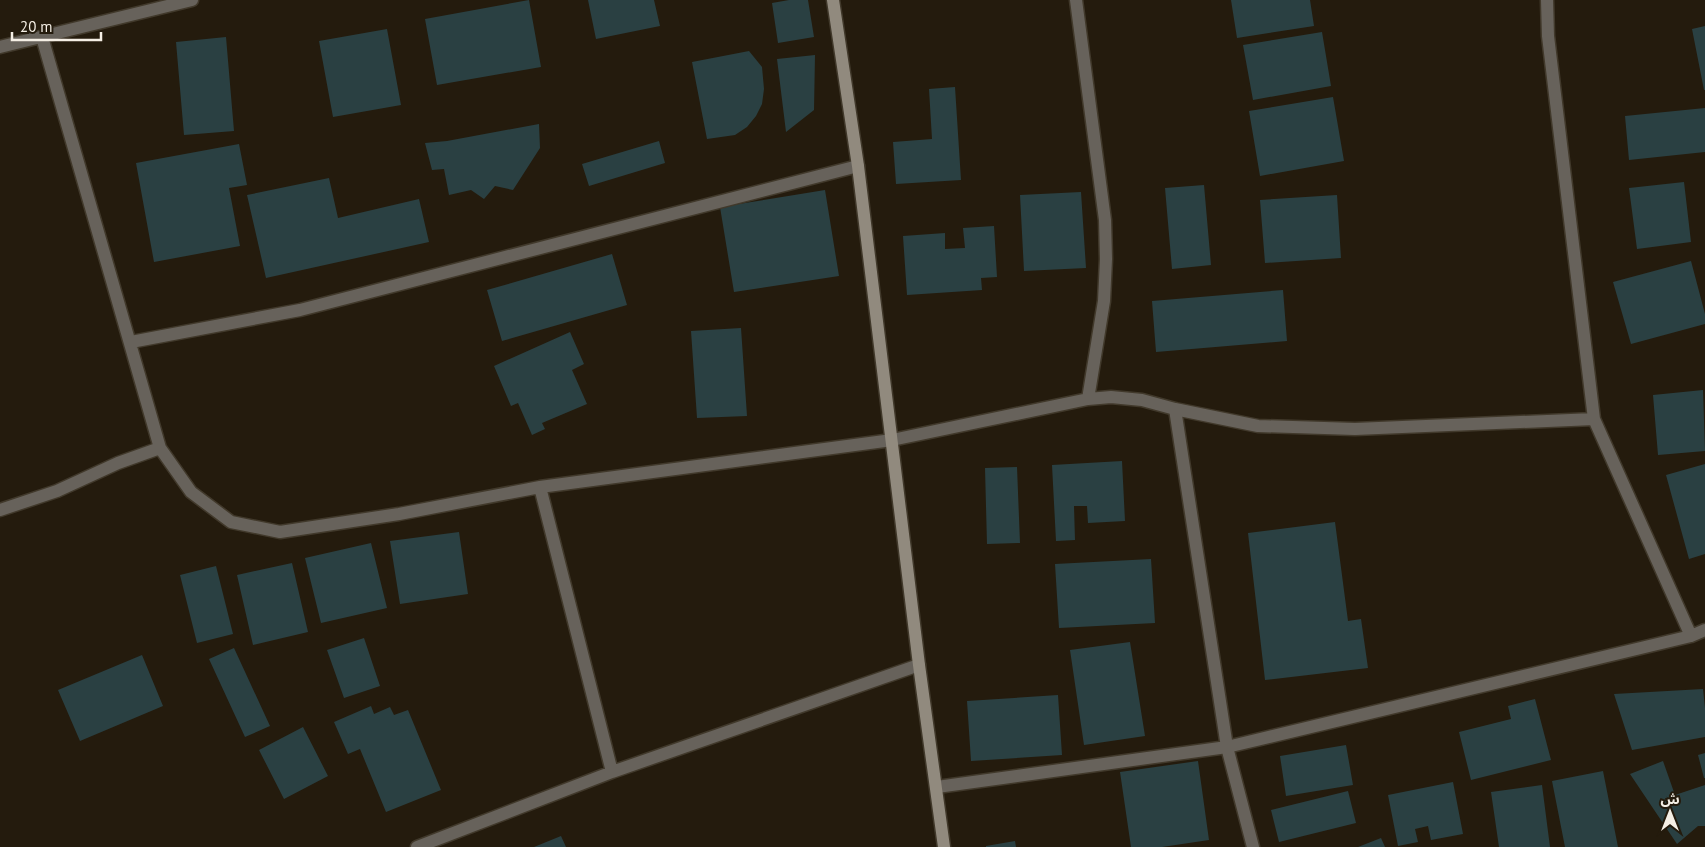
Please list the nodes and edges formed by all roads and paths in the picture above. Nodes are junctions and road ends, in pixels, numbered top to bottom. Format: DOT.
graph roads {
  1 [pos="192,0"];
  2 [pos="832,0"];
  3 [pos="1076,0"];
  4 [pos="1547,0"];
  5 [pos="42,37"];
  6 [pos="0,47"];
  7 [pos="858,166"];
  8 [pos="131,342"];
  9 [pos="1088,399"];
  10 [pos="1175,409"];
  11 [pos="1594,420"];
  12 [pos="892,440"];
  13 [pos="160,448"];
  14 [pos="540,487"];
  15 [pos="0,510"];
  16 [pos="1705,630"];
  17 [pos="1691,636"];
  18 [pos="919,665"];
  19 [pos="1227,747"];
  20 [pos="612,772"];
  21 [pos="937,787"];
  22 [pos="417,847"];
  23 [pos="944,847"];
  24 [pos="1254,847"];
  1 -- 5 [label="street"];
  2 -- 7 [label="street"];
  3 -- 9 [label="street"];
  4 -- 11 [label="street"];
  5 -- 6 [label="street"];
  5 -- 8 [label="street"];
  7 -- 8 [label="street"];
  7 -- 12 [label="street"];
  8 -- 13 [label="street"];
  9 -- 10 [label="street"];
  9 -- 12 [label="street"];
  10 -- 11 [label="street"];
  10 -- 19 [label="street"];
  11 -- 17 [label="street"];
  12 -- 14 [label="street"];
  12 -- 18 [label="street"];
  13 -- 14 [label="street"];
  13 -- 15 [label="street"];
  14 -- 20 [label="street"];
  16 -- 17 [label="street"];
  17 -- 19 [label="street"];
  18 -- 20 [label="street"];
  18 -- 21 [label="street"];
  19 -- 21 [label="street"];
  19 -- 24 [label="street"];
  20 -- 22 [label="street"];
  21 -- 23 [label="street"];
}
